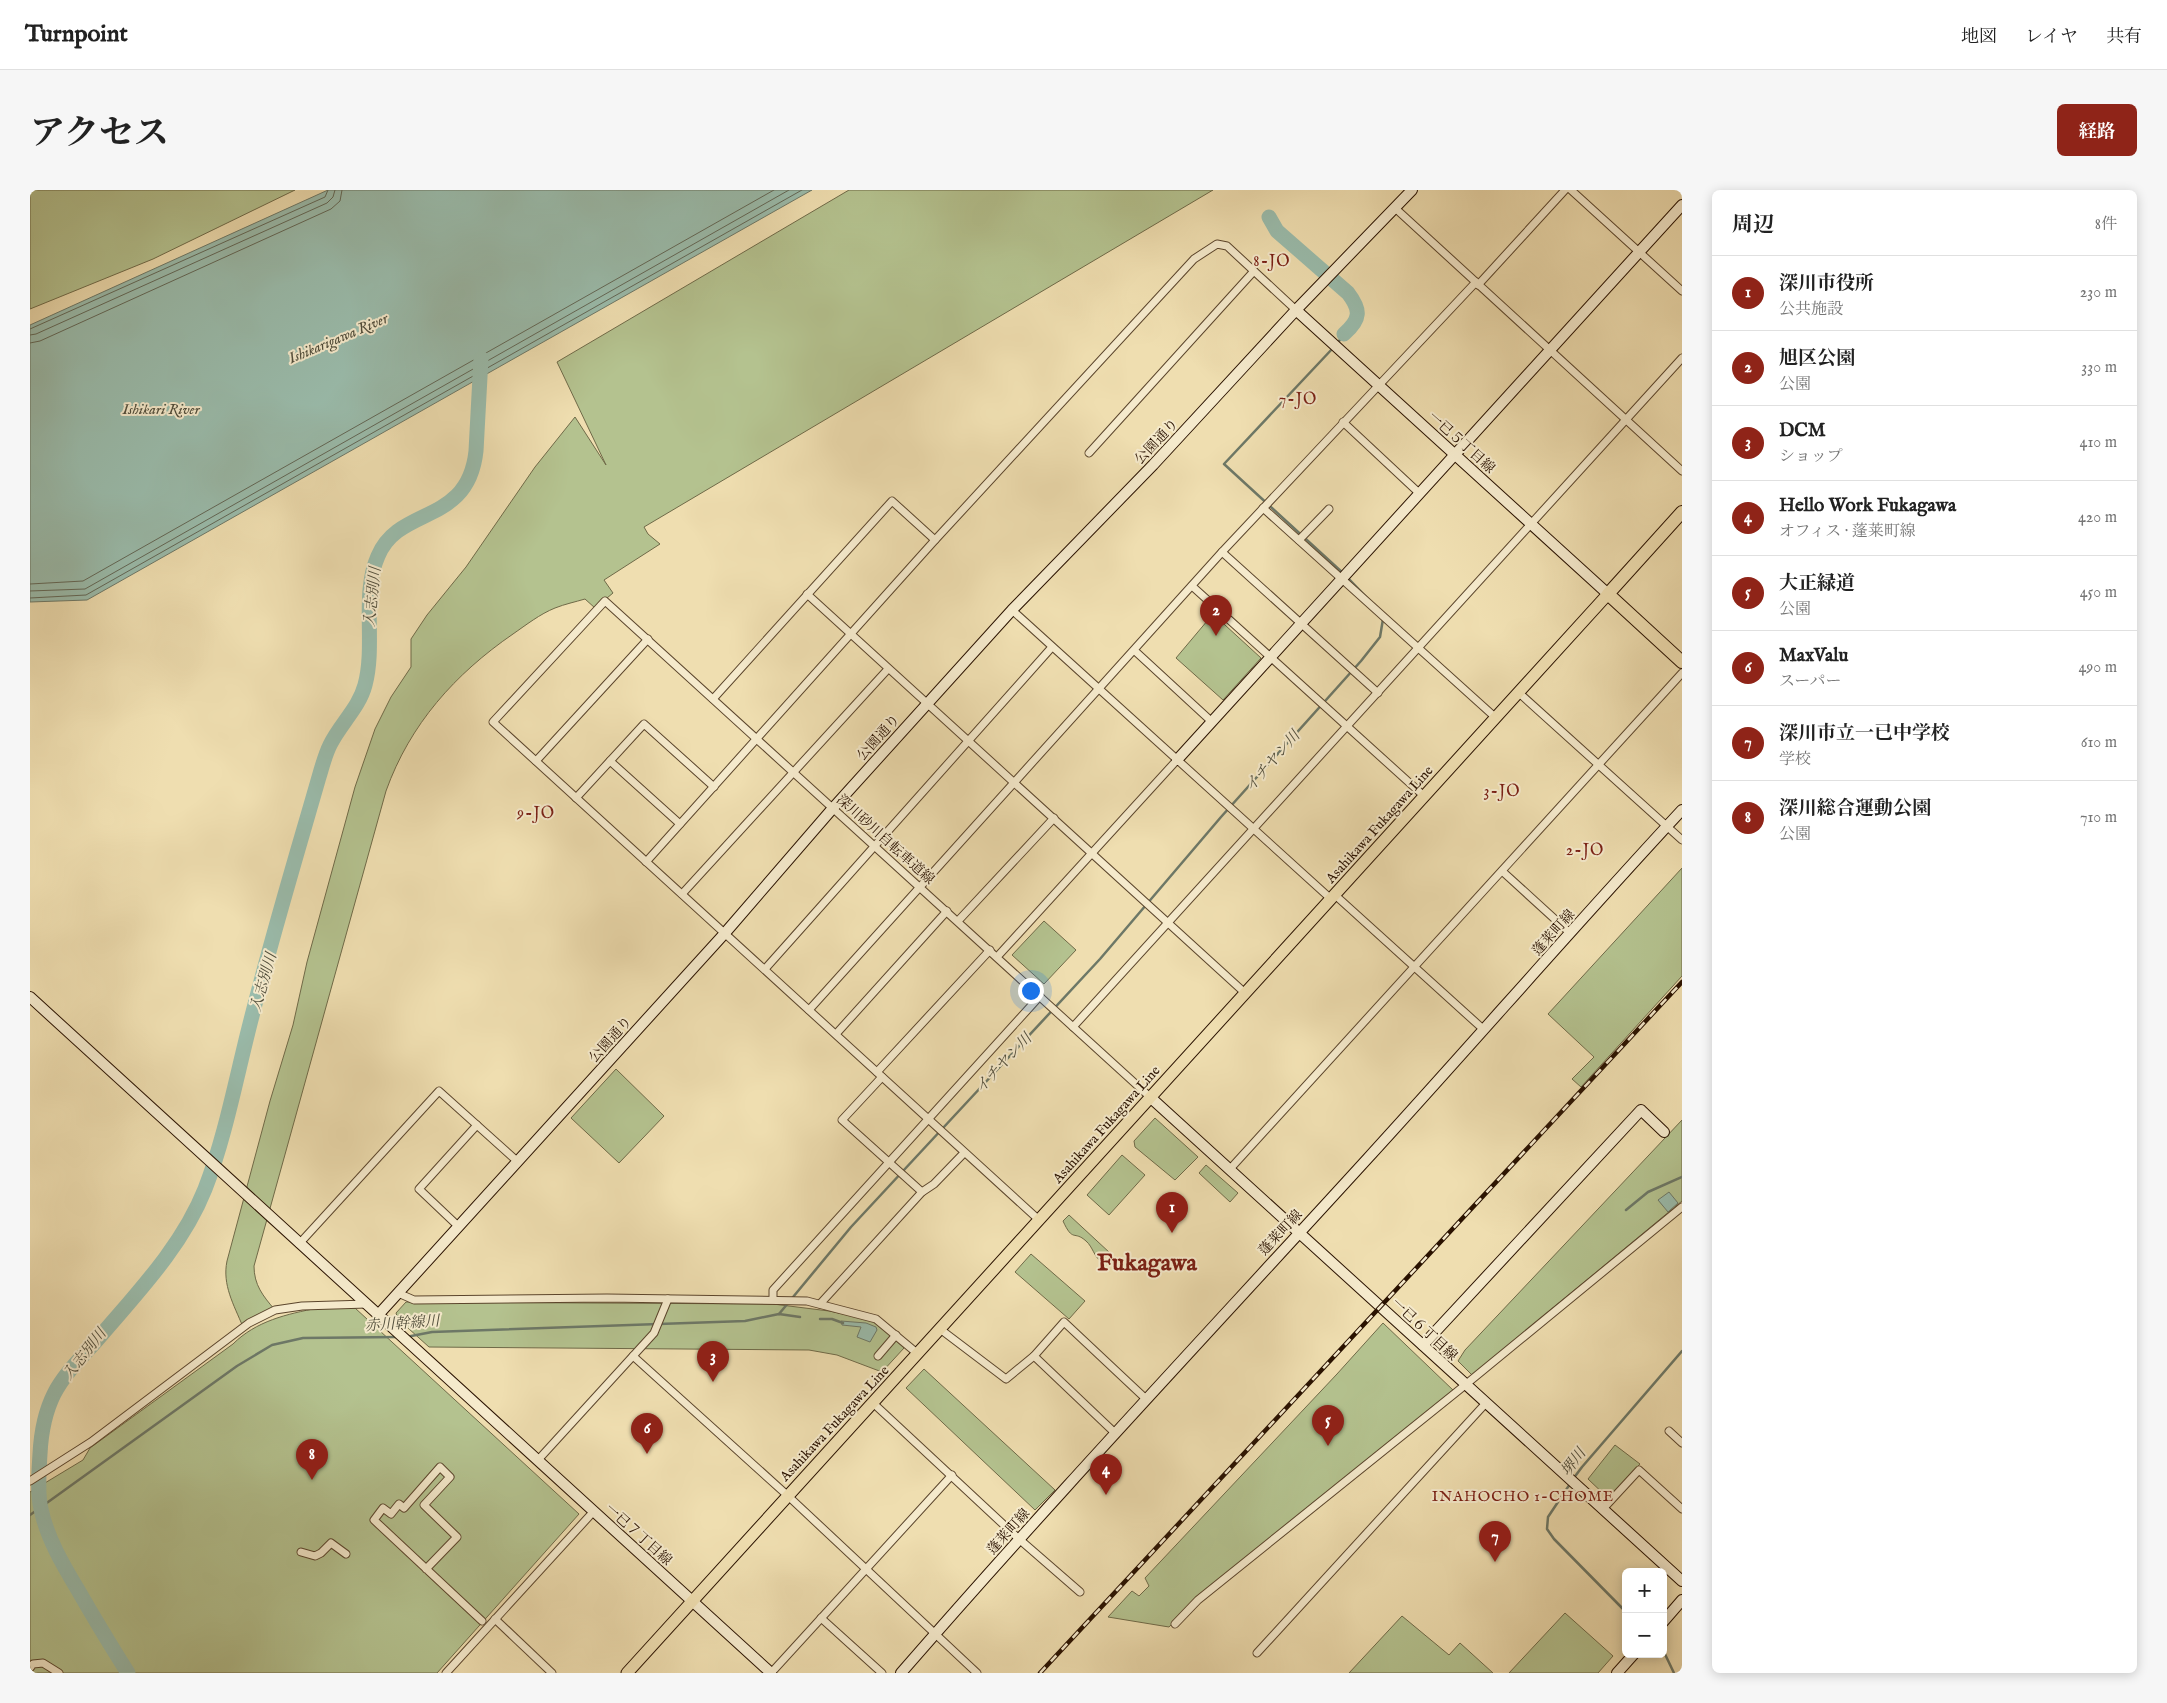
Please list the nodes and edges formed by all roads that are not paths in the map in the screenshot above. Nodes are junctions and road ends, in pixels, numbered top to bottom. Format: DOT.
graph roads {
  1 [pos="1412,190"];
  2 [pos="1565,190"];
  3 [pos="1571,190"];
  4 [pos="1682,205"];
  5 [pos="1395,208"];
  6 [pos="1639,252"];
  7 [pos="1254,271"];
  8 [pos="1477,284"];
  9 [pos="1682,290"];
  10 [pos="1296,310"];
  11 [pos="1549,350"];
  12 [pos="1682,358"];
  13 [pos="1380,385"];
  14 [pos="1626,419"];
  15 [pos="1343,422"];
  16 [pos="1090,453"];
  17 [pos="1454,454"];
  18 [pos="1682,471"];
  19 [pos="1419,493"];
  20 [pos="1263,508"];
  21 [pos="1328,509"];
  22 [pos="1682,512"];
  23 [pos="1532,525"];
  24 [pos="935,540"];
  25 [pos="1299,540"];
  26 [pos="1222,552"];
  27 [pos="1341,578"];
  28 [pos="1192,586"];
  29 [pos="807,594"];
  30 [pos="1608,594"];
  31 [pos="1012,610"];
  32 [pos="1300,623"];
  33 [pos="851,634"];
  34 [pos="648,639"];
  35 [pos="1052,647"];
  36 [pos="1419,648"];
  37 [pos="1135,651"];
  38 [pos="1270,657"];
  39 [pos="1682,662"];
  40 [pos="888,668"];
  41 [pos="1682,673"];
  42 [pos="1100,689"];
  43 [pos="1518,692"];
  44 [pos="1378,693"];
  45 [pos="712,699"];
  46 [pos="926,703"];
  47 [pos="1496,718"];
  48 [pos="1211,721"];
  49 [pos="1347,727"];
  50 [pos="756,739"];
  51 [pos="968,740"];
  52 [pos="1176,760"];
  53 [pos="536,761"];
  54 [pos="610,761"];
  55 [pos="1598,764"];
  56 [pos="794,772"];
  57 [pos="1016,782"];
  58 [pos="714,787"];
  59 [pos="1424,796"];
  60 [pos="576,798"];
  61 [pos="833,808"];
  62 [pos="1682,810"];
  63 [pos="1054,818"];
  64 [pos="680,824"];
  65 [pos="1667,827"];
  66 [pos="1253,830"];
  67 [pos="1682,840"];
  68 [pos="874,845"];
  69 [pos="1092,853"];
  70 [pos="646,862"];
  71 [pos="1502,871"];
  72 [pos="921,888"];
  73 [pos="682,894"];
  74 [pos="1333,897"];
  75 [pos="947,911"];
  76 [pos="958,921"];
  77 [pos="1168,923"];
  78 [pos="725,933"];
  79 [pos="1570,933"];
  80 [pos="990,950"];
  81 [pos="997,956"];
  82 [pos="1414,967"];
  83 [pos="765,969"];
  84 [pos="1246,993"];
  85 [pos="1040,996"];
  86 [pos="30,997"];
  87 [pos="809,1010"];
  88 [pos="1074,1027"];
  89 [pos="1483,1029"];
  90 [pos="836,1034"];
  91 [pos="879,1074"];
  92 [pos="1150,1097"];
  93 [pos="928,1120"];
  94 [pos="477,1125"];
  95 [pos="1664,1132"];
  96 [pos="964,1153"];
  97 [pos="517,1161"];
  98 [pos="890,1163"];
  99 [pos="1230,1169"];
  100 [pos="922,1192"];
  101 [pos="1682,1207"];
  102 [pos="1039,1220"];
  103 [pos="458,1226"];
  104 [pos="1299,1232"];
  105 [pos="299,1244"];
  106 [pos="398,1294"];
  107 [pos="668,1299"];
  108 [pos="773,1299"];
  109 [pos="367,1304"];
  110 [pos="820,1304"];
  111 [pos="379,1314"];
  112 [pos="940,1329"];
  113 [pos="896,1336"];
  114 [pos="1423,1345"];
  115 [pos="918,1354"];
  116 [pos="633,1356"];
  117 [pos="878,1356"];
  118 [pos="1034,1356"];
  119 [pos="1465,1385"];
  120 [pos="1146,1399"];
  121 [pos="873,1403"];
  122 [pos="1486,1403"];
  123 [pos="1669,1432"];
  124 [pos="1115,1433"];
  125 [pos="1682,1443"];
  126 [pos="538,1460"];
  127 [pos="952,1475"];
  128 [pos="30,1481"];
  129 [pos="787,1495"];
  130 [pos="1603,1508"];
  131 [pos="1682,1509"];
  132 [pos="594,1511"];
  133 [pos="1019,1539"];
  134 [pos="301,1552"];
  135 [pos="346,1554"];
  136 [pos="866,1568"];
  137 [pos="426,1569"];
  138 [pos="1682,1581"];
  139 [pos="1080,1592"];
  140 [pos="1682,1600"];
  141 [pos="693,1601"];
  142 [pos="1667,1617"];
  143 [pos="821,1618"];
  144 [pos="495,1619"];
  145 [pos="482,1621"];
  146 [pos="1175,1624"];
  147 [pos="936,1633"];
  148 [pos="1257,1654"];
  149 [pos="1630,1658"];
  150 [pos="30,1668"];
  151 [pos="59,1673"];
  152 [pos="446,1673"];
  153 [pos="552,1673"];
  154 [pos="627,1673"];
  155 [pos="771,1673"];
  156 [pos="882,1673"];
  157 [pos="901,1673"];
  158 [pos="977,1673"];
  159 [pos="1617,1673"];
  1 -- 5 [label="street, 公園通り"];
  2 -- 8 [label="street"];
  3 -- 6 [label="street"];
  4 -- 6 [label="street"];
  5 -- 8 [label="street"];
  5 -- 10 [label="street, 公園通り"];
  6 -- 9 [label="street"];
  6 -- 11 [label="street"];
  7 -- 10 [label="street"];
  7 -- 16 [label="street"];
  7 -- 24 [label="street"];
  8 -- 11 [label="street"];
  8 -- 13 [label="street"];
  10 -- 13 [label="street, 一已５丁目線"];
  10 -- 31 [label="street, 公園通り"];
  11 -- 14 [label="street"];
  11 -- 17 [label="street"];
  12 -- 14 [label="street"];
  13 -- 15 [label="street"];
  13 -- 17 [label="street, 一已５丁目線"];
  14 -- 18 [label="street"];
  14 -- 23 [label="street"];
  15 -- 19 [label="street"];
  15 -- 20 [label="street"];
  17 -- 19 [label="street"];
  17 -- 23 [label="street, 一已５丁目線"];
  19 -- 27 [label="street"];
  20 -- 25 [label="street"];
  20 -- 26 [label="street"];
  21 -- 25 [label="street"];
  22 -- 30 [label="highway"];
  23 -- 30 [label="street, 一已５丁目線"];
  23 -- 36 [label="street"];
  24 -- 29 [label="street"];
  24 -- 33 [label="street"];
  25 -- 27 [label="street"];
  26 -- 28 [label="street"];
  26 -- 32 [label="street"];
  27 -- 32 [label="street"];
  27 -- 36 [label="street"];
  28 -- 37 [label="street"];
  28 -- 38 [label="street"];
  29 -- 33 [label="street"];
  29 -- 45 [label="street"];
  30 -- 39 [label="highway"];
  30 -- 43 [label="main road, Asahikawa Fukagawa Line"];
  31 -- 35 [label="street"];
  31 -- 46 [label="street, 公園通り"];
  32 -- 38 [label="street"];
  32 -- 44 [label="street"];
  33 -- 40 [label="street"];
  33 -- 50 [label="street"];
  34 -- 45 [label="street, 深川砂川自転車道線"];
  34 -- 53 [label="street"];
  34 -- 53 [label="street, 深川砂川自転車道線"];
  35 -- 42 [label="street"];
  35 -- 51 [label="street"];
  36 -- 44 [label="street"];
  36 -- 47 [label="street"];
  37 -- 42 [label="street"];
  37 -- 48 [label="street"];
  38 -- 48 [label="street"];
  38 -- 49 [label="street"];
  40 -- 46 [label="street"];
  40 -- 56 [label="street"];
  41 -- 55 [label="street"];
  42 -- 52 [label="street"];
  42 -- 57 [label="street"];
  43 -- 47 [label="main road, Asahikawa Fukagawa Line"];
  43 -- 55 [label="street"];
  44 -- 49 [label="street"];
  45 -- 50 [label="street, 深川砂川自転車道線"];
  46 -- 51 [label="street"];
  46 -- 61 [label="street, 公園通り"];
  47 -- 59 [label="main road, Asahikawa Fukagawa Line"];
  48 -- 52 [label="street"];
  49 -- 59 [label="street"];
  49 -- 66 [label="street"];
  50 -- 56 [label="street, 深川砂川自転車道線"];
  50 -- 58 [label="street"];
  51 -- 57 [label="street"];
  51 -- 68 [label="street"];
  52 -- 66 [label="street"];
  52 -- 69 [label="street"];
  53 -- 60 [label="street"];
  54 -- 58 [label="street"];
  54 -- 60 [label="street"];
  54 -- 64 [label="street"];
  55 -- 65 [label="street"];
  55 -- 71 [label="street"];
  56 -- 61 [label="street, 深川砂川自転車道線"];
  56 -- 73 [label="street"];
  57 -- 63 [label="street"];
  57 -- 72 [label="street"];
  58 -- 64 [label="street"];
  59 -- 74 [label="main road, Asahikawa Fukagawa Line"];
  60 -- 70 [label="street"];
  61 -- 68 [label="street, 深川砂川自転車道線"];
  61 -- 78 [label="street, 公園通り"];
  62 -- 65 [label="street, 蓬莱町線"];
  63 -- 69 [label="street"];
  63 -- 76 [label="street"];
  64 -- 70 [label="street"];
  65 -- 67 [label="street"];
  65 -- 79 [label="street, 蓬莱町線"];
  66 -- 74 [label="street"];
  66 -- 77 [label="street"];
  68 -- 72 [label="street, 深川砂川自転車道線"];
  68 -- 83 [label="street"];
  69 -- 77 [label="street"];
  69 -- 81 [label="street"];
  70 -- 73 [label="street"];
  71 -- 79 [label="street"];
  71 -- 82 [label="street"];
  72 -- 75 [label="street, 深川砂川自転車道線"];
  72 -- 87 [label="street"];
  73 -- 78 [label="street"];
  74 -- 82 [label="street"];
  74 -- 84 [label="main road, Asahikawa Fukagawa Line"];
  75 -- 76 [label="street, 深川砂川自転車道線"];
  75 -- 90 [label="street"];
  76 -- 80 [label="street, 深川砂川自転車道線"];
  77 -- 84 [label="street"];
  77 -- 88 [label="street"];
  78 -- 83 [label="street"];
  78 -- 97 [label="street, 公園通り"];
  79 -- 89 [label="street, 蓬莱町線"];
  80 -- 81 [label="street, 深川砂川自転車道線"];
  80 -- 91 [label="street"];
  81 -- 85 [label="street, 深川砂川自転車道線"];
  82 -- 89 [label="street"];
  82 -- 99 [label="street"];
  83 -- 87 [label="street"];
  84 -- 92 [label="main road, Asahikawa Fukagawa Line"];
  85 -- 88 [label="street, 深川砂川自転車道線"];
  85 -- 93 [label="street"];
  86 -- 105 [label="street, 一已７丁目線"];
  87 -- 90 [label="street"];
  88 -- 92 [label="street, 深川砂川自転車道線"];
  89 -- 104 [label="street, 蓬莱町線"];
  90 -- 91 [label="street"];
  91 -- 93 [label="street"];
  91 -- 98 [label="street"];
  92 -- 99 [label="street, 一已６丁目線"];
  92 -- 102 [label="main road, Asahikawa Fukagawa Line"];
  93 -- 96 [label="street"];
  93 -- 98 [label="street"];
  94 -- 97 [label="street"];
  94 -- 103 [label="street"];
  94 -- 105 [label="street"];
  95 -- 114 [label="street"];
  96 -- 100 [label="street"];
  96 -- 102 [label="street"];
  97 -- 103 [label="street, 公園通り"];
  98 -- 100 [label="street"];
  98 -- 108 [label="street"];
  99 -- 104 [label="street, 一已６丁目線"];
  100 -- 110 [label="street"];
  101 -- 119 [label="street"];
  102 -- 112 [label="main road, Asahikawa Fukagawa Line"];
  103 -- 106 [label="street, 公園通り"];
  104 -- 114 [label="street, 一已６丁目線"];
  104 -- 120 [label="street, 蓬莱町線"];
  105 -- 109 [label="street, 一已７丁目線"];
  106 -- 107 [label="street"];
  106 -- 111 [label="street, 公園通り"];
  107 -- 108 [label="street"];
  107 -- 116 [label="street"];
  108 -- 110 [label="street"];
  109 -- 111 [label="street, 一已７丁目線"];
  109 -- 128 [label="street"];
  110 -- 113 [label="street"];
  111 -- 126 [label="street, 一已７丁目線"];
  112 -- 115 [label="main road, Asahikawa Fukagawa Line"];
  112 -- 118 [label="street"];
  113 -- 115 [label="street"];
  113 -- 117 [label="street"];
  114 -- 119 [label="street, 一已６丁目線"];
  115 -- 121 [label="main road, Asahikawa Fukagawa Line"];
  116 -- 126 [label="street"];
  116 -- 129 [label="street"];
  118 -- 120 [label="street"];
  118 -- 124 [label="street"];
  119 -- 122 [label="street, 一已６丁目線"];
  119 -- 146 [label="street"];
  120 -- 124 [label="street, 蓬莱町線"];
  121 -- 127 [label="street"];
  121 -- 129 [label="main road, Asahikawa Fukagawa Line"];
  122 -- 130 [label="street, 一已６丁目線"];
  122 -- 148 [label="street"];
  123 -- 125 [label="street"];
  124 -- 133 [label="street, 蓬莱町線"];
  126 -- 132 [label="street, 一已７丁目線"];
  127 -- 133 [label="street"];
  127 -- 136 [label="street"];
  129 -- 136 [label="street"];
  129 -- 141 [label="main road, Asahikawa Fukagawa Line"];
  130 -- 131 [label="street"];
  130 -- 138 [label="street, 一已６丁目線"];
  132 -- 141 [label="street, 一已７丁目線"];
  132 -- 144 [label="street"];
  133 -- 139 [label="street"];
  133 -- 147 [label="street, 蓬莱町線"];
  134 -- 135 [label="street"];
  136 -- 143 [label="street"];
  136 -- 147 [label="street"];
  137 -- 137 [label="street"];
  137 -- 145 [label="street"];
  140 -- 142 [label="street"];
  141 -- 154 [label="main road, Asahikawa Fukagawa Line"];
  141 -- 155 [label="street, 一已７丁目線"];
  143 -- 155 [label="street"];
  143 -- 156 [label="street"];
  144 -- 152 [label="street"];
  144 -- 153 [label="street"];
  147 -- 157 [label="street, 蓬莱町線"];
  147 -- 158 [label="street"];
  149 -- 159 [label="street"];
  150 -- 151 [label="street"];
}
